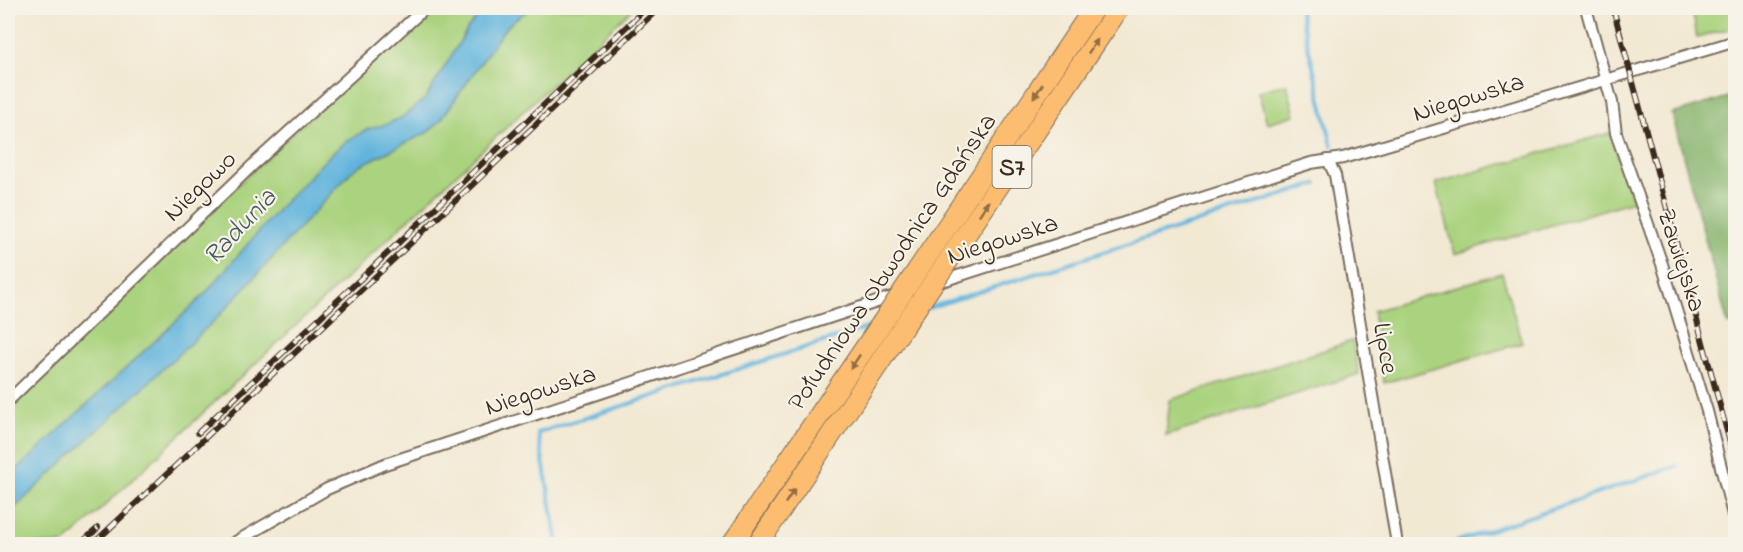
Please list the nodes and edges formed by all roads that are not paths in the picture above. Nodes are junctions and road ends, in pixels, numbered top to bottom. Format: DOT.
graph roads {
  1 [pos="425,8"];
  2 [pos="1094,8"];
  3 [pos="1119,8"];
  4 [pos="1586,8"];
  5 [pos="1736,41"];
  6 [pos="1605,80"];
  7 [pos="1328,160"];
  8 [pos="8,401"];
  9 [pos="1736,527"];
  10 [pos="232,544"];
  11 [pos="732,544"];
  12 [pos="758,544"];
  13 [pos="1397,544"];
  1 -- 8 [label="street, Niegowo"];
  2 -- 11 [label="highway, Południowa Obwodnica Gdańska / S7, one-way, bridge"];
  12 -- 3 [label="highway, Południowa Obwodnica Gdańska / S7, one-way, bridge"];
  4 -- 6 [label="street, Zawiejska"];
  5 -- 6 [label="street, Niegowska"];
  6 -- 7 [label="street, Niegowska"];
  6 -- 9 [label="street, Zawiejska"];
  7 -- 10 [label="street, Niegowska"];
  7 -- 13 [label="street, Lipce"];
}
